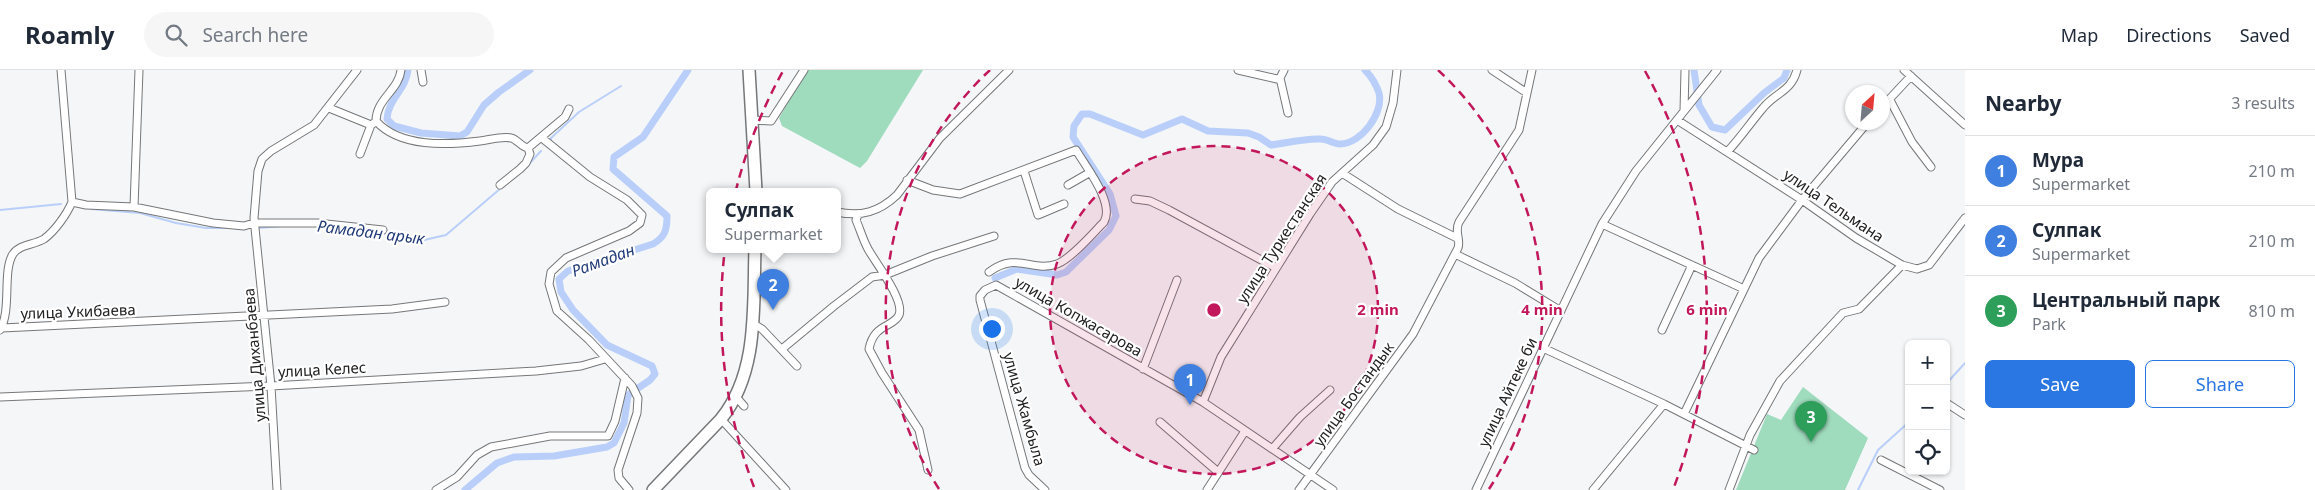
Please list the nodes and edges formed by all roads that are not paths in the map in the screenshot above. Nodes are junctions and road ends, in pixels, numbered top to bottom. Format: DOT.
graph roads {
  1 [pos="61,70"];
  2 [pos="139,70"];
  3 [pos="357,70"];
  4 [pos="402,70"];
  5 [pos="421,70"];
  6 [pos="743,70"];
  7 [pos="749,70"];
  8 [pos="804,70"];
  9 [pos="1009,70"];
  10 [pos="1238,70"];
  11 [pos="1284,70"];
  12 [pos="1396,70"];
  13 [pos="1492,70"];
  14 [pos="1532,70"];
  15 [pos="1685,70"];
  16 [pos="1717,70"];
  17 [pos="1797,70"];
  18 [pos="1904,70"];
  19 [pos="1911,76"];
  20 [pos="1280,78"];
  21 [pos="423,82"];
  22 [pos="749,83"];
  23 [pos="1526,93"];
  24 [pos="1890,100"];
  25 [pos="329,108"];
  26 [pos="569,109"];
  27 [pos="1684,112"];
  28 [pos="1288,113"];
  29 [pos="752,120"];
  30 [pos="1677,120"];
  31 [pos="374,123"];
  32 [pos="1965,125"];
  33 [pos="1861,130"];
  34 [pos="542,138"];
  35 [pos="528,148"];
  36 [pos="1728,151"];
  37 [pos="360,154"];
  38 [pos="1931,167"];
  39 [pos="1024,171"];
  40 [pos="1090,173"];
  41 [pos="1342,173"];
  42 [pos="907,180"];
  43 [pos="500,185"];
  44 [pos="1068,185"];
  45 [pos="756,188"];
  46 [pos="1135,199"];
  47 [pos="1802,200"];
  48 [pos="72,202"];
  49 [pos="1064,204"];
  50 [pos="134,207"];
  51 [pos="841,213"];
  52 [pos="858,215"];
  53 [pos="1965,218"];
  54 [pos="254,221"];
  55 [pos="1602,224"];
  56 [pos="383,230"];
  57 [pos="994,236"];
  58 [pos="1457,238"];
  59 [pos="755,253"];
  60 [pos="1455,254"];
  61 [pos="1692,265"];
  62 [pos="1902,265"];
  63 [pos="1276,268"];
  64 [pos="989,272"];
  65 [pos="885,275"];
  66 [pos="1177,280"];
  67 [pos="1744,289"];
  68 [pos="754,290"];
  69 [pos="771,291"];
  70 [pos="980,300"];
  71 [pos="445,302"];
  72 [pos="1561,310"];
  73 [pos="264,315"];
  74 [pos="752,323"];
  75 [pos="1,329"];
  76 [pos="1662,330"];
  77 [pos="1543,348"];
  78 [pos="782,349"];
  79 [pos="605,359"];
  80 [pos="797,366"];
  81 [pos="1143,369"];
  82 [pos="625,378"];
  83 [pos="271,386"];
  84 [pos="1330,390"];
  85 [pos="0,397"];
  86 [pos="1203,402"];
  87 [pos="1664,404"];
  88 [pos="1950,405"];
  89 [pos="1684,414"];
  90 [pos="1965,415"];
  91 [pos="722,420"];
  92 [pos="1160,422"];
  93 [pos="1245,431"];
  94 [pos="1745,447"];
  95 [pos="1273,448"];
  96 [pos="1754,450"];
  97 [pos="1881,460"];
  98 [pos="928,470"];
  99 [pos="1218,472"];
  100 [pos="1310,476"];
  101 [pos="277,490"];
  102 [pos="436,490"];
  103 [pos="630,490"];
  104 [pos="653,490"];
  105 [pos="786,490"];
  106 [pos="1045,490"];
  107 [pos="1207,490"];
  108 [pos="1300,490"];
  109 [pos="1332,490"];
  110 [pos="1476,490"];
  111 [pos="1593,490"];
  112 [pos="1729,490"];
  113 [pos="1940,490"];
  1 -- 48 [label="street"];
  2 -- 50 [label="street"];
  3 -- 25 [label="street, улица Диханбаева"];
  4 -- 31 [label="street"];
  5 -- 21 [label="street"];
  6 -- 22 [label="main road"];
  7 -- 22 [label="main road"];
  8 -- 29 [label="street"];
  9 -- 42 [label="street"];
  10 -- 20 [label="street"];
  11 -- 20 [label="street"];
  12 -- 41 [label="street"];
  13 -- 23 [label="street"];
  14 -- 23 [label="street, улица Бостандык"];
  15 -- 27 [label="street"];
  16 -- 27 [label="street, улица Айтеке би"];
  17 -- 36 [label="street"];
  18 -- 19 [label="street"];
  19 -- 24 [label="street"];
  19 -- 32 [label="street"];
  20 -- 28 [label="street"];
  22 -- 29 [label="main road"];
  23 -- 58 [label="street, улица Бостандык"];
  24 -- 38 [label="street"];
  25 -- 31 [label="street"];
  25 -- 54 [label="street, улица Диханбаева"];
  26 -- 34 [label="street"];
  27 -- 30 [label="street, улица Айтеке би"];
  29 -- 45 [label="main road"];
  30 -- 36 [label="street, улица Тельмана"];
  30 -- 55 [label="street, улица Айтеке би"];
  31 -- 35 [label="street"];
  31 -- 37 [label="street"];
  33 -- 47 [label="street"];
  34 -- 35 [label="street"];
  34 -- 79 [label="street"];
  35 -- 43 [label="street"];
  36 -- 47 [label="street, улица Тельмана"];
  39 -- 40 [label="street"];
  39 -- 42 [label="street"];
  39 -- 49 [label="street"];
  40 -- 44 [label="street"];
  40 -- 64 [label="street"];
  41 -- 58 [label="street, улица Туркестанская"];
  41 -- 63 [label="street, улица Туркестанская"];
  42 -- 52 [label="street"];
  46 -- 63 [label="street"];
  47 -- 62 [label="street, улица Тельмана"];
  47 -- 67 [label="street"];
  48 -- 50 [label="street"];
  48 -- 75 [label="street, улица Укибаева"];
  50 -- 54 [label="street"];
  51 -- 52 [label="street"];
  52 -- 65 [label="street"];
  53 -- 62 [label="street, улица Тельмана"];
  54 -- 56 [label="street"];
  54 -- 73 [label="street, улица Диханбаева"];
  55 -- 61 [label="street"];
  55 -- 72 [label="street, улица Айтеке би"];
  57 -- 65 [label="street"];
  58 -- 60 [label="street, улица Бостандык"];
  59 -- 68 [label="main road"];
  60 -- 72 [label="street"];
  60 -- 100 [label="street, улица Бостандык"];
  61 -- 67 [label="street"];
  61 -- 76 [label="street"];
  62 -- 94 [label="street"];
  63 -- 86 [label="street, улица Туркестанская"];
  65 -- 78 [label="street"];
  65 -- 98 [label="street"];
  66 -- 81 [label="street, улица Копжасарова"];
  67 -- 89 [label="street"];
  68 -- 69 [label="street"];
  68 -- 74 [label="main road"];
  70 -- 81 [label="street, улица Копжасарова"];
  70 -- 106 [label="street, улица Жамбыла"];
  71 -- 73 [label="street, улица Укибаева"];
  72 -- 77 [label="street, улица Айтеке би"];
  73 -- 75 [label="street, улица Укибаева"];
  73 -- 83 [label="street, улица Диханбаева"];
  74 -- 78 [label="street"];
  74 -- 91 [label="main road"];
  77 -- 87 [label="street"];
  77 -- 110 [label="street, улица Айтеке би"];
  78 -- 80 [label="street"];
  79 -- 82 [label="street"];
  79 -- 83 [label="street, улица Келес"];
  81 -- 86 [label="street, улица Копжасарова"];
  82 -- 102 [label="street"];
  82 -- 103 [label="street"];
  83 -- 85 [label="street, улица Келес"];
  83 -- 101 [label="street, улица Диханбаева"];
  84 -- 95 [label="street"];
  86 -- 93 [label="street"];
  87 -- 89 [label="street"];
  87 -- 111 [label="street"];
  88 -- 90 [label="street"];
  89 -- 94 [label="street"];
  91 -- 104 [label="main road"];
  91 -- 105 [label="street"];
  92 -- 99 [label="street"];
  93 -- 95 [label="street"];
  93 -- 99 [label="street"];
  94 -- 96 [label="street"];
  94 -- 112 [label="street"];
  95 -- 100 [label="street"];
  97 -- 113 [label="street"];
  99 -- 107 [label="street"];
  100 -- 108 [label="street, улица Бостандык"];
  100 -- 109 [label="street"];
}
